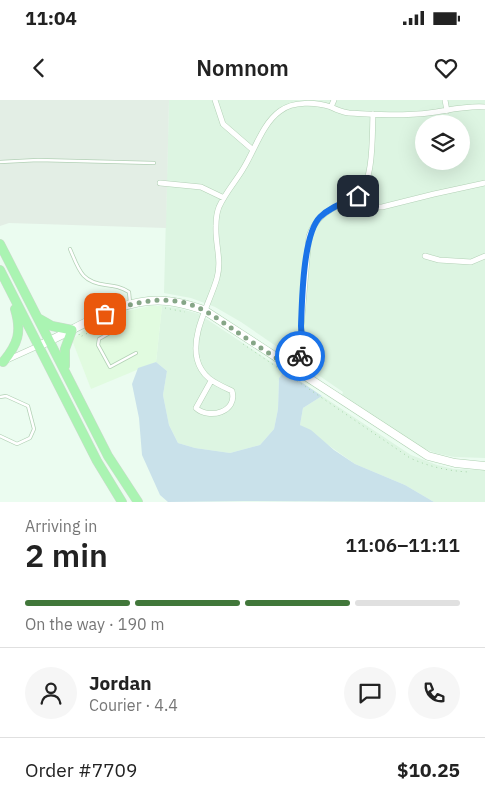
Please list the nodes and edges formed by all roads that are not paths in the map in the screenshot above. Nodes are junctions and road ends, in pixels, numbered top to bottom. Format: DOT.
graph roads {
  1 [pos="215,100"];
  2 [pos="334,100"];
  3 [pos="445,100"];
  4 [pos="331,107"];
  5 [pos="485,107"];
  6 [pos="447,111"];
  7 [pos="373,114"];
  8 [pos="253,150"];
  9 [pos="0,162"];
  10 [pos="154,163"];
  11 [pos="160,183"];
  12 [pos="485,183"];
  13 [pos="358,196"];
  14 [pos="224,198"];
  15 [pos="0,244"];
  16 [pos="70,249"];
  17 [pos="424,256"];
  18 [pos="485,256"];
  19 [pos="0,270"];
  20 [pos="10,290"];
  21 [pos="130,304"];
  22 [pos="204,310"];
  23 [pos="116,314"];
  24 [pos="38,318"];
  25 [pos="74,328"];
  26 [pos="301,334"];
  27 [pos="50,341"];
  28 [pos="38,346"];
  29 [pos="136,353"];
  30 [pos="2,363"];
  31 [pos="284,363"];
  32 [pos="292,368"];
  33 [pos="69,379"];
  34 [pos="211,381"];
  35 [pos="0,398"];
  36 [pos="0,436"];
  37 [pos="485,466"];
  38 [pos="122,502"];
  39 [pos="138,502"];
  1 -- 8 [label="street"];
  2 -- 4 [label="street"];
  3 -- 6 [label="street"];
  4 -- 7 [label="street"];
  4 -- 8 [label="street"];
  5 -- 6 [label="street"];
  6 -- 7 [label="street"];
  7 -- 13 [label="street"];
  8 -- 14 [label="street"];
  9 -- 10 [label="lane"];
  11 -- 14 [label="street"];
  12 -- 13 [label="street"];
  13 -- 26 [label="street"];
  14 -- 22 [label="street"];
  15 -- 24 [label="highway"];
  16 -- 21 [label="lane"];
  17 -- 18 [label="street"];
  19 -- 20 [label="highway"];
  20 -- 28 [label="highway"];
  20 -- 30 [label="highway"];
  21 -- 22 [label="main road"];
  21 -- 23 [label="main road"];
  22 -- 31 [label="main road"];
  22 -- 34 [label="street"];
  23 -- 25 [label="main road"];
  23 -- 29 [label="lane"];
  24 -- 25 [label="highway"];
  24 -- 27 [label="highway"];
  25 -- 27 [label="main road"];
  25 -- 33 [label="highway"];
  26 -- 31 [label="street"];
  26 -- 32 [label="street"];
  27 -- 28 [label="main road"];
  27 -- 33 [label="highway"];
  28 -- 30 [label="street"];
  28 -- 38 [label="highway"];
  31 -- 32 [label="main road"];
  32 -- 37 [label="main road"];
  33 -- 39 [label="highway"];
  34 -- 34 [label="street"];
  35 -- 36 [label="lane"];
}
